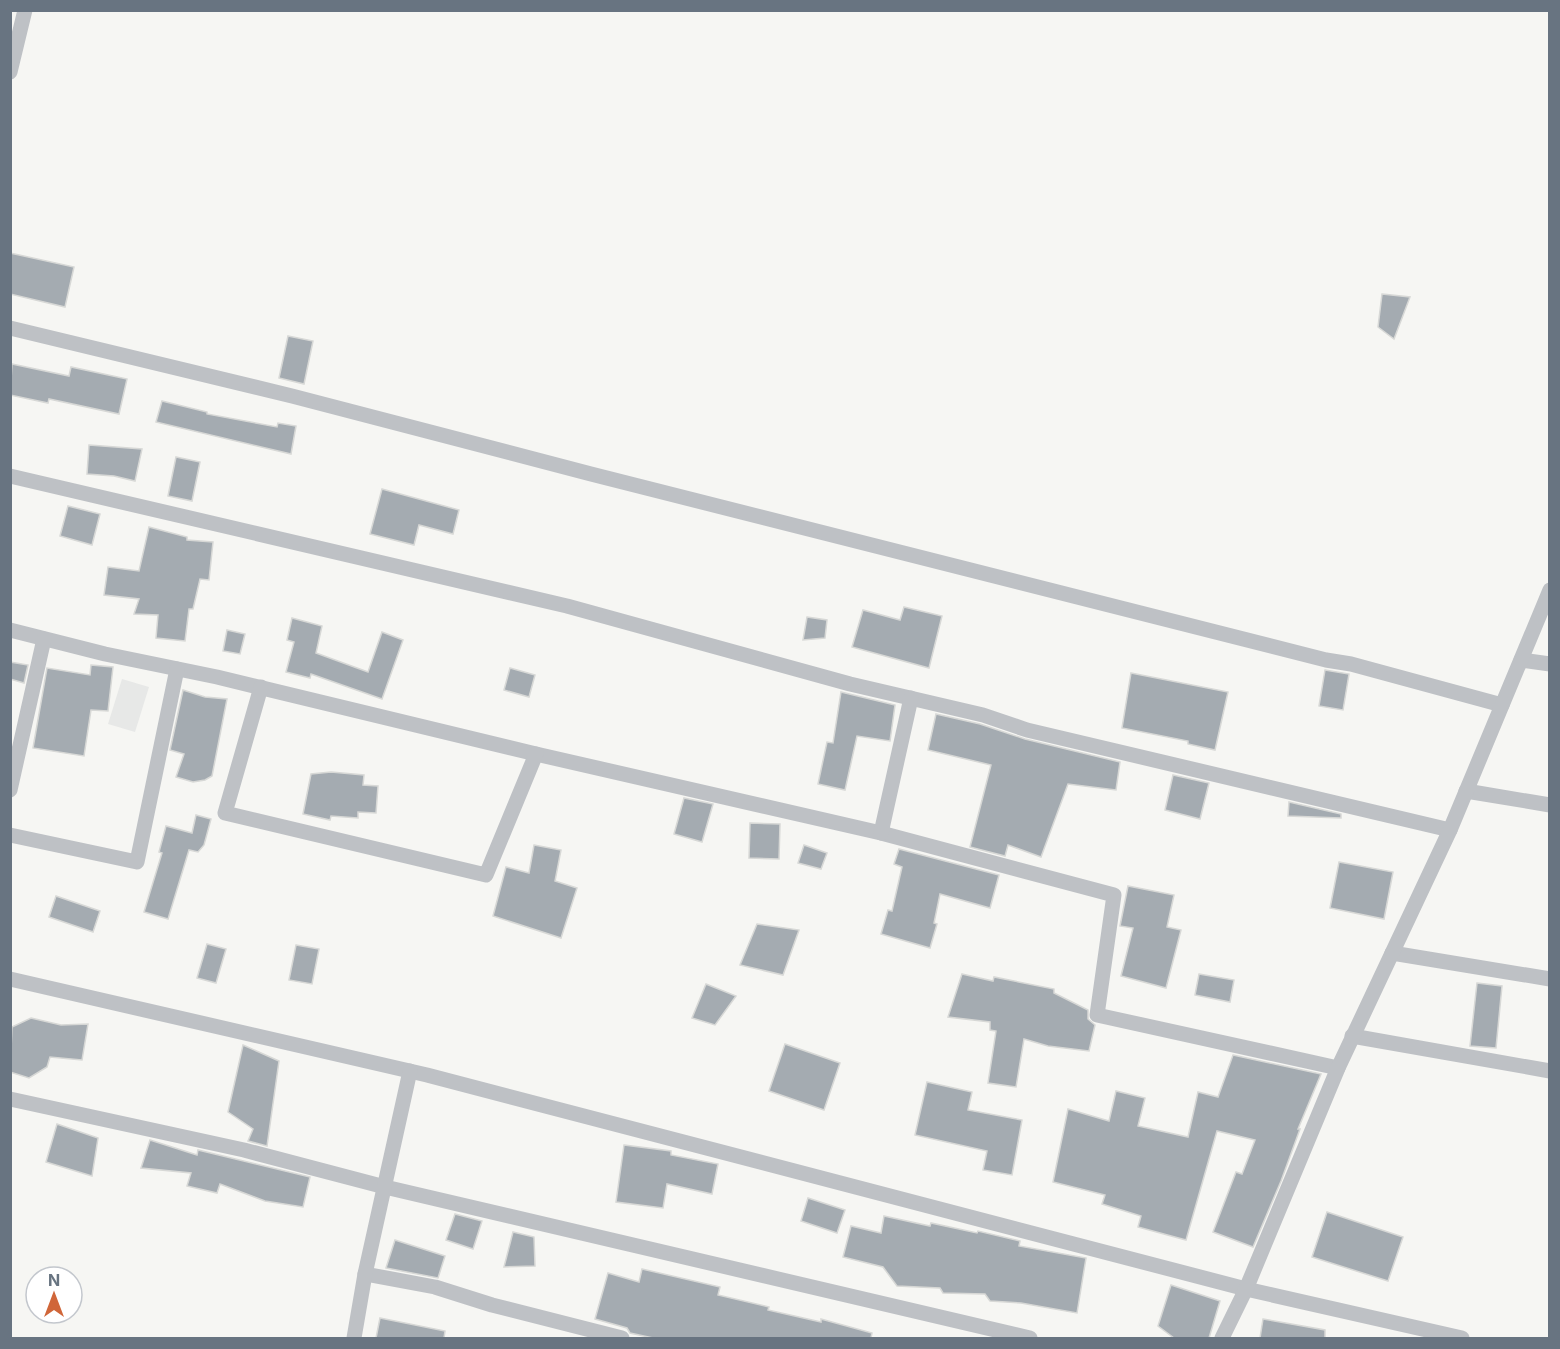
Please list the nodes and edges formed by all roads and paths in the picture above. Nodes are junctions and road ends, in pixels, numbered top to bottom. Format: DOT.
graph roads {
  1 [pos="25,10"];
  2 [pos="10,72"];
  3 [pos="10,328"];
  4 [pos="10,476"];
  5 [pos="1550,590"];
  6 [pos="10,630"];
  7 [pos="44,639"];
  8 [pos="1521,660"];
  9 [pos="1550,664"];
  10 [pos="177,669"];
  11 [pos="261,687"];
  12 [pos="911,699"];
  13 [pos="1502,705"];
  14 [pos="536,754"];
  15 [pos="10,790"];
  16 [pos="1466,791"];
  17 [pos="1550,805"];
  18 [pos="1450,830"];
  19 [pos="881,833"];
  20 [pos="10,835"];
  21 [pos="1392,953"];
  22 [pos="10,979"];
  23 [pos="1550,979"];
  24 [pos="1352,1036"];
  25 [pos="1338,1068"];
  26 [pos="410,1071"];
  27 [pos="1550,1071"];
  28 [pos="10,1099"];
  29 [pos="386,1187"];
  30 [pos="365,1274"];
  31 [pos="1246,1289"];
  32 [pos="354,1338"];
  33 [pos="622,1338"];
  34 [pos="1030,1338"];
  35 [pos="1222,1338"];
  36 [pos="1462,1338"];
  1 -- 2 [label="street"];
  3 -- 13 [label="street"];
  4 -- 12 [label="street"];
  5 -- 8 [label="street"];
  6 -- 7 [label="street"];
  7 -- 10 [label="street"];
  7 -- 15 [label="street"];
  8 -- 9 [label="street"];
  8 -- 13 [label="street"];
  10 -- 11 [label="street"];
  10 -- 20 [label="street"];
  11 -- 14 [label="street"];
  11 -- 14 [label="street"];
  12 -- 18 [label="street"];
  12 -- 19 [label="street"];
  13 -- 16 [label="street"];
  14 -- 19 [label="street"];
  16 -- 17 [label="street"];
  16 -- 18 [label="street"];
  18 -- 21 [label="street"];
  19 -- 25 [label="street"];
  21 -- 23 [label="street"];
  21 -- 24 [label="street"];
  22 -- 26 [label="street"];
  24 -- 25 [label="street"];
  24 -- 27 [label="street"];
  25 -- 31 [label="street"];
  26 -- 29 [label="street"];
  26 -- 31 [label="street"];
  28 -- 29 [label="street"];
  29 -- 30 [label="street"];
  29 -- 34 [label="street"];
  30 -- 32 [label="street"];
  30 -- 33 [label="street"];
  31 -- 35 [label="street"];
  31 -- 36 [label="street"];
}
